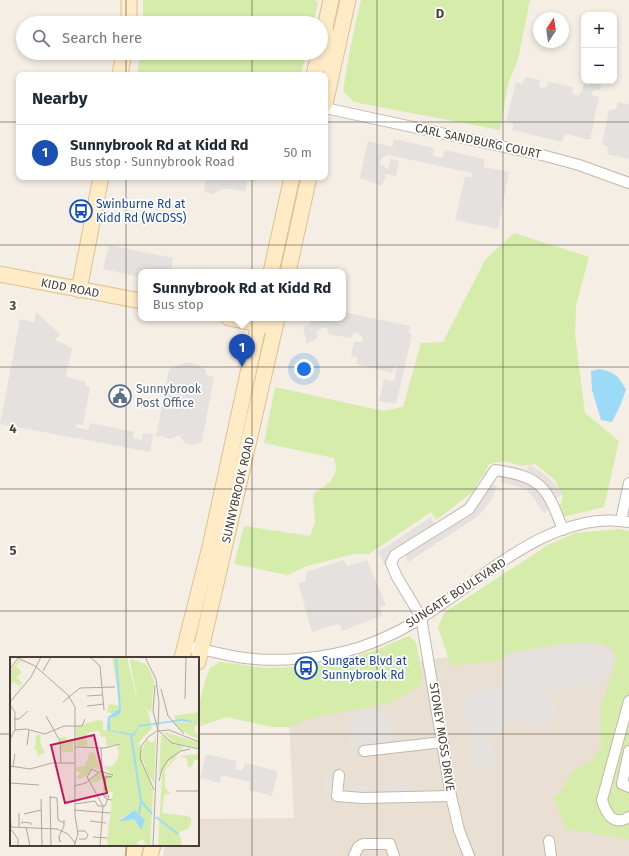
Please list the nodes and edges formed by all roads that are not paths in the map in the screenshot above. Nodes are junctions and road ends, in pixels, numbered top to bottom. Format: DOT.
graph roads {
  1 [pos="129,0"];
  2 [pos="331,0"];
  3 [pos="348,0"];
  4 [pos="129,16"];
  5 [pos="328,16"];
  6 [pos="123,60"];
  7 [pos="317,60"];
  8 [pos="325,60"];
  9 [pos="121,72"];
  10 [pos="315,72"];
  11 [pos="323,72"];
  12 [pos="328,90"];
  13 [pos="328,109"];
  14 [pos="100,180"];
  15 [pos="291,180"];
  16 [pos="308,180"];
  17 [pos="629,183"];
  18 [pos="272,269"];
  19 [pos="289,269"];
  20 [pos="0,274"];
  21 [pos="79,290"];
  22 [pos="138,300"];
  23 [pos="260,321"];
  24 [pos="276,323"];
  25 [pos="629,483"];
  26 [pos="625,521"];
  27 [pos="563,530"];
  28 [pos="422,617"];
  29 [pos="183,652"];
  30 [pos="200,656"];
  31 [pos="629,701"];
  32 [pos="443,742"];
  33 [pos="364,751"];
  34 [pos="629,751"];
  35 [pos="339,775"];
  36 [pos="629,787"];
  37 [pos="451,796"];
  38 [pos="629,816"];
  39 [pos="549,841"];
  40 [pos="136,846"];
  41 [pos="153,846"];
  42 [pos="133,856"];
  43 [pos="150,856"];
  44 [pos="354,856"];
  45 [pos="394,856"];
  46 [pos="469,856"];
  47 [pos="551,856"];
  1 -- 4 [label="main road"];
  2 -- 5 [label="main road"];
  3 -- 12 [label="main road"];
  6 -- 9 [label="main road"];
  7 -- 10 [label="main road"];
  8 -- 11 [label="main road"];
  13 -- 17 [label="street, CARL SANDBURG COURT"];
  14 -- 21 [label="main road"];
  15 -- 18 [label="main road"];
  16 -- 19 [label="main road"];
  20 -- 21 [label="main road, KIDD ROAD"];
  21 -- 22 [label="main road, KIDD ROAD"];
  23 -- 24 [label="main road"];
  23 -- 29 [label="main road, SUNNYBROOK ROAD"];
  24 -- 30 [label="main road, SUNNYBROOK ROAD"];
  25 -- 26 [label="street"];
  26 -- 27 [label="street, SUNGATE BOULEVARD"];
  27 -- 28 [label="street, SUNGATE BOULEVARD"];
  27 -- 28 [label="street"];
  28 -- 30 [label="street, SUNGATE BOULEVARD"];
  28 -- 32 [label="street, STONEY MOSS DRIVE"];
  29 -- 30 [label="street, SUNGATE BOULEVARD"];
  31 -- 38 [label="street"];
  32 -- 33 [label="street"];
  32 -- 37 [label="street, STONEY MOSS DRIVE"];
  34 -- 36 [label="street"];
  35 -- 37 [label="street"];
  37 -- 46 [label="street, STONEY MOSS DRIVE"];
  39 -- 47 [label="street"];
  40 -- 42 [label="main road"];
  41 -- 43 [label="main road"];
  44 -- 45 [label="street"];
}
